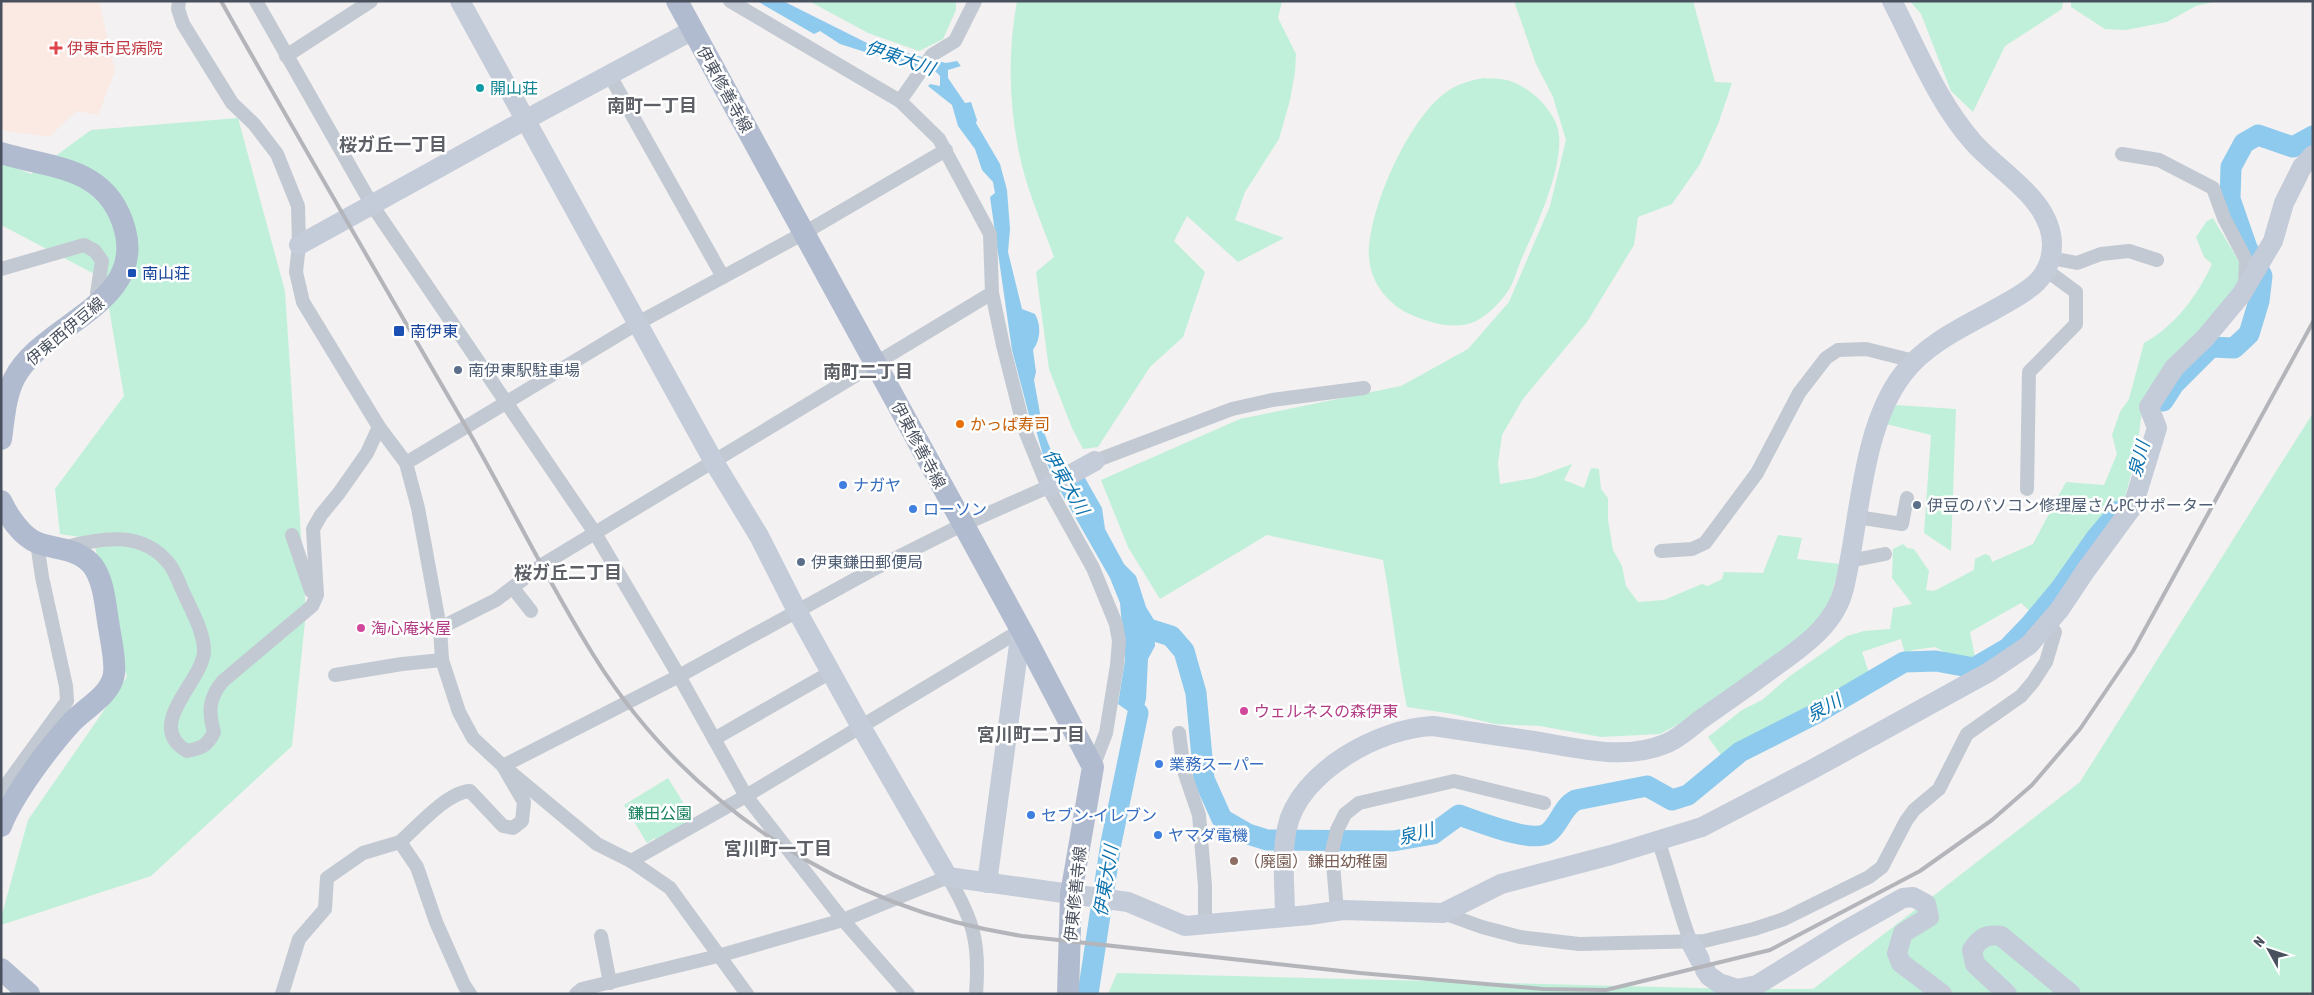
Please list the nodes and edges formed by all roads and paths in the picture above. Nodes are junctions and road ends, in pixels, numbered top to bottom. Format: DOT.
graph roads {
  1 [pos="179,1"];
  2 [pos="256,1"];
  3 [pos="371,1"];
  4 [pos="460,1"];
  5 [pos="677,1"];
  6 [pos="730,1"];
  7 [pos="976,1"];
  8 [pos="1892,1"];
  9 [pos="693,30"];
  10 [pos="286,56"];
  11 [pos="609,74"];
  12 [pos="904,96"];
  13 [pos="525,120"];
  14 [pos="946,150"];
  15 [pos="1,153"];
  16 [pos="2122,154"];
  17 [pos="2313,155"];
  18 [pos="372,205"];
  19 [pos="804,233"];
  20 [pos="299,245"];
  21 [pos="2157,260"];
  22 [pos="2049,264"];
  23 [pos="1,269"];
  24 [pos="2254,275"];
  25 [pos="723,277"];
  26 [pos="992,293"];
  27 [pos="102,301"];
  28 [pos="638,323"];
  29 [pos="1914,362"];
  30 [pos="874,363"];
  31 [pos="1364,388"];
  32 [pos="504,402"];
  33 [pos="379,427"];
  34 [pos="1,439"];
  35 [pos="1095,461"];
  36 [pos="714,462"];
  37 [pos="406,463"];
  38 [pos="1048,486"];
  39 [pos="2027,489"];
  40 [pos="1907,498"];
  41 [pos="1,501"];
  42 [pos="1857,517"];
  43 [pos="962,524"];
  44 [pos="595,533"];
  45 [pos="292,536"];
  46 [pos="37,543"];
  47 [pos="62,548"];
  48 [pos="1661,551"];
  49 [pos="1885,554"];
  50 [pos="1849,562"];
  51 [pos="513,588"];
  52 [pos="312,606"];
  53 [pos="531,610"];
  54 [pos="797,611"];
  55 [pos="2047,623"];
  56 [pos="440,628"];
  57 [pos="1021,630"];
  58 [pos="442,660"];
  59 [pos="831,672"];
  60 [pos="335,675"];
  61 [pos="679,676"];
  62 [pos="860,725"];
  63 [pos="1179,733"];
  64 [pos="714,739"];
  65 [pos="503,766"];
  66 [pos="1093,768"];
  67 [pos="1,792"];
  68 [pos="746,796"];
  69 [pos="1544,803"];
  70 [pos="1,826"];
  71 [pos="1658,840"];
  72 [pos="400,842"];
  73 [pos="631,861"];
  74 [pos="948,877"];
  75 [pos="987,883"];
  76 [pos="1080,895"];
  77 [pos="1337,911"];
  78 [pos="1443,912"];
  79 [pos="1286,916"];
  80 [pos="843,920"];
  81 [pos="1204,924"];
  82 [pos="601,936"];
  83 [pos="718,956"];
  84 [pos="1699,957"];
  85 [pos="1,969"];
  86 [pos="610,983"];
  87 [pos="29,994"];
  88 [pos="282,994"];
  89 [pos="470,994"];
  90 [pos="576,994"];
  91 [pos="747,994"];
  92 [pos="908,994"];
  93 [pos="976,994"];
  94 [pos="1068,994"];
  95 [pos="1942,994"];
  96 [pos="2007,994"];
  97 [pos="2071,994"];
  1 -- 20 [label="street"];
  2 -- 10 [label="street"];
  3 -- 10 [label="street"];
  4 -- 13 [label="street"];
  5 -- 9 [label="main road, 伊東修善寺線"];
  6 -- 12 [label="street"];
  7 -- 12 [label="street"];
  8 -- 22 [label="street"];
  9 -- 11 [label="street"];
  9 -- 19 [label="main road, 伊東修善寺線"];
  10 -- 18 [label="street"];
  11 -- 13 [label="street"];
  11 -- 25 [label="street"];
  12 -- 14 [label="street"];
  13 -- 18 [label="street"];
  13 -- 28 [label="street"];
  14 -- 19 [label="street"];
  14 -- 26 [label="street"];
  15 -- 27 [label="main road, 伊東西伊豆線"];
  16 -- 24 [label="street"];
  17 -- 24 [label="street"];
  18 -- 20 [label="street"];
  18 -- 32 [label="street"];
  19 -- 25 [label="street"];
  19 -- 30 [label="main road, 伊東修善寺線"];
  20 -- 33 [label="street"];
  21 -- 22 [label="street"];
  22 -- 29 [label="street"];
  22 -- 39 [label="street"];
  23 -- 27 [label="street"];
  24 -- 55 [label="street"];
  25 -- 28 [label="street"];
  26 -- 30 [label="street"];
  26 -- 38 [label="street"];
  27 -- 34 [label="main road, 伊東西伊豆線"];
  28 -- 32 [label="street"];
  28 -- 36 [label="street"];
  29 -- 42 [label="street"];
  29 -- 48 [label="street"];
  30 -- 36 [label="street"];
  30 -- 43 [label="main road, 伊東修善寺線"];
  31 -- 35 [label="street"];
  32 -- 37 [label="street"];
  32 -- 44 [label="street"];
  33 -- 37 [label="street"];
  33 -- 52 [label="street"];
  35 -- 38 [label="street"];
  36 -- 44 [label="street"];
  36 -- 54 [label="street"];
  37 -- 56 [label="street"];
  38 -- 43 [label="street"];
  38 -- 66 [label="street"];
  40 -- 42 [label="street"];
  41 -- 46 [label="main road"];
  42 -- 50 [label="street"];
  43 -- 54 [label="street"];
  43 -- 57 [label="main road, 伊東修善寺線"];
  44 -- 51 [label="street"];
  44 -- 61 [label="street"];
  45 -- 52 [label="street"];
  46 -- 47 [label="main road"];
  46 -- 67 [label="street"];
  47 -- 52 [label="street"];
  47 -- 70 [label="main road"];
  49 -- 50 [label="street"];
  50 -- 79 [label="street"];
  51 -- 53 [label="street"];
  51 -- 56 [label="street"];
  54 -- 59 [label="street"];
  54 -- 61 [label="street"];
  55 -- 71 [label="street"];
  55 -- 84 [label="street"];
  56 -- 58 [label="street"];
  57 -- 62 [label="street"];
  57 -- 66 [label="main road, 伊東修善寺線"];
  57 -- 75 [label="street"];
  58 -- 60 [label="street"];
  58 -- 65 [label="street"];
  59 -- 62 [label="street"];
  59 -- 64 [label="street"];
  61 -- 64 [label="street"];
  61 -- 65 [label="street"];
  62 -- 68 [label="street"];
  62 -- 74 [label="street"];
  63 -- 81 [label="street"];
  64 -- 68 [label="street"];
  65 -- 72 [label="street"];
  65 -- 73 [label="street"];
  66 -- 76 [label="main road, 伊東修善寺線"];
  68 -- 73 [label="street"];
  68 -- 80 [label="street"];
  69 -- 77 [label="street"];
  71 -- 78 [label="street"];
  71 -- 84 [label="street"];
  72 -- 88 [label="street"];
  72 -- 89 [label="street"];
  73 -- 83 [label="street"];
  74 -- 75 [label="street"];
  74 -- 80 [label="street"];
  74 -- 93 [label="street"];
  75 -- 76 [label="street"];
  76 -- 81 [label="street"];
  76 -- 94 [label="main road, 伊東修善寺線"];
  77 -- 78 [label="street"];
  77 -- 79 [label="street"];
  78 -- 84 [label="street"];
  79 -- 81 [label="street"];
  80 -- 83 [label="street"];
  80 -- 92 [label="street"];
  82 -- 86 [label="street"];
  83 -- 86 [label="street"];
  83 -- 91 [label="street"];
  84 -- 95 [label="street"];
  85 -- 87 [label="main road"];
  86 -- 90 [label="street"];
  96 -- 97 [label="street"];
}
